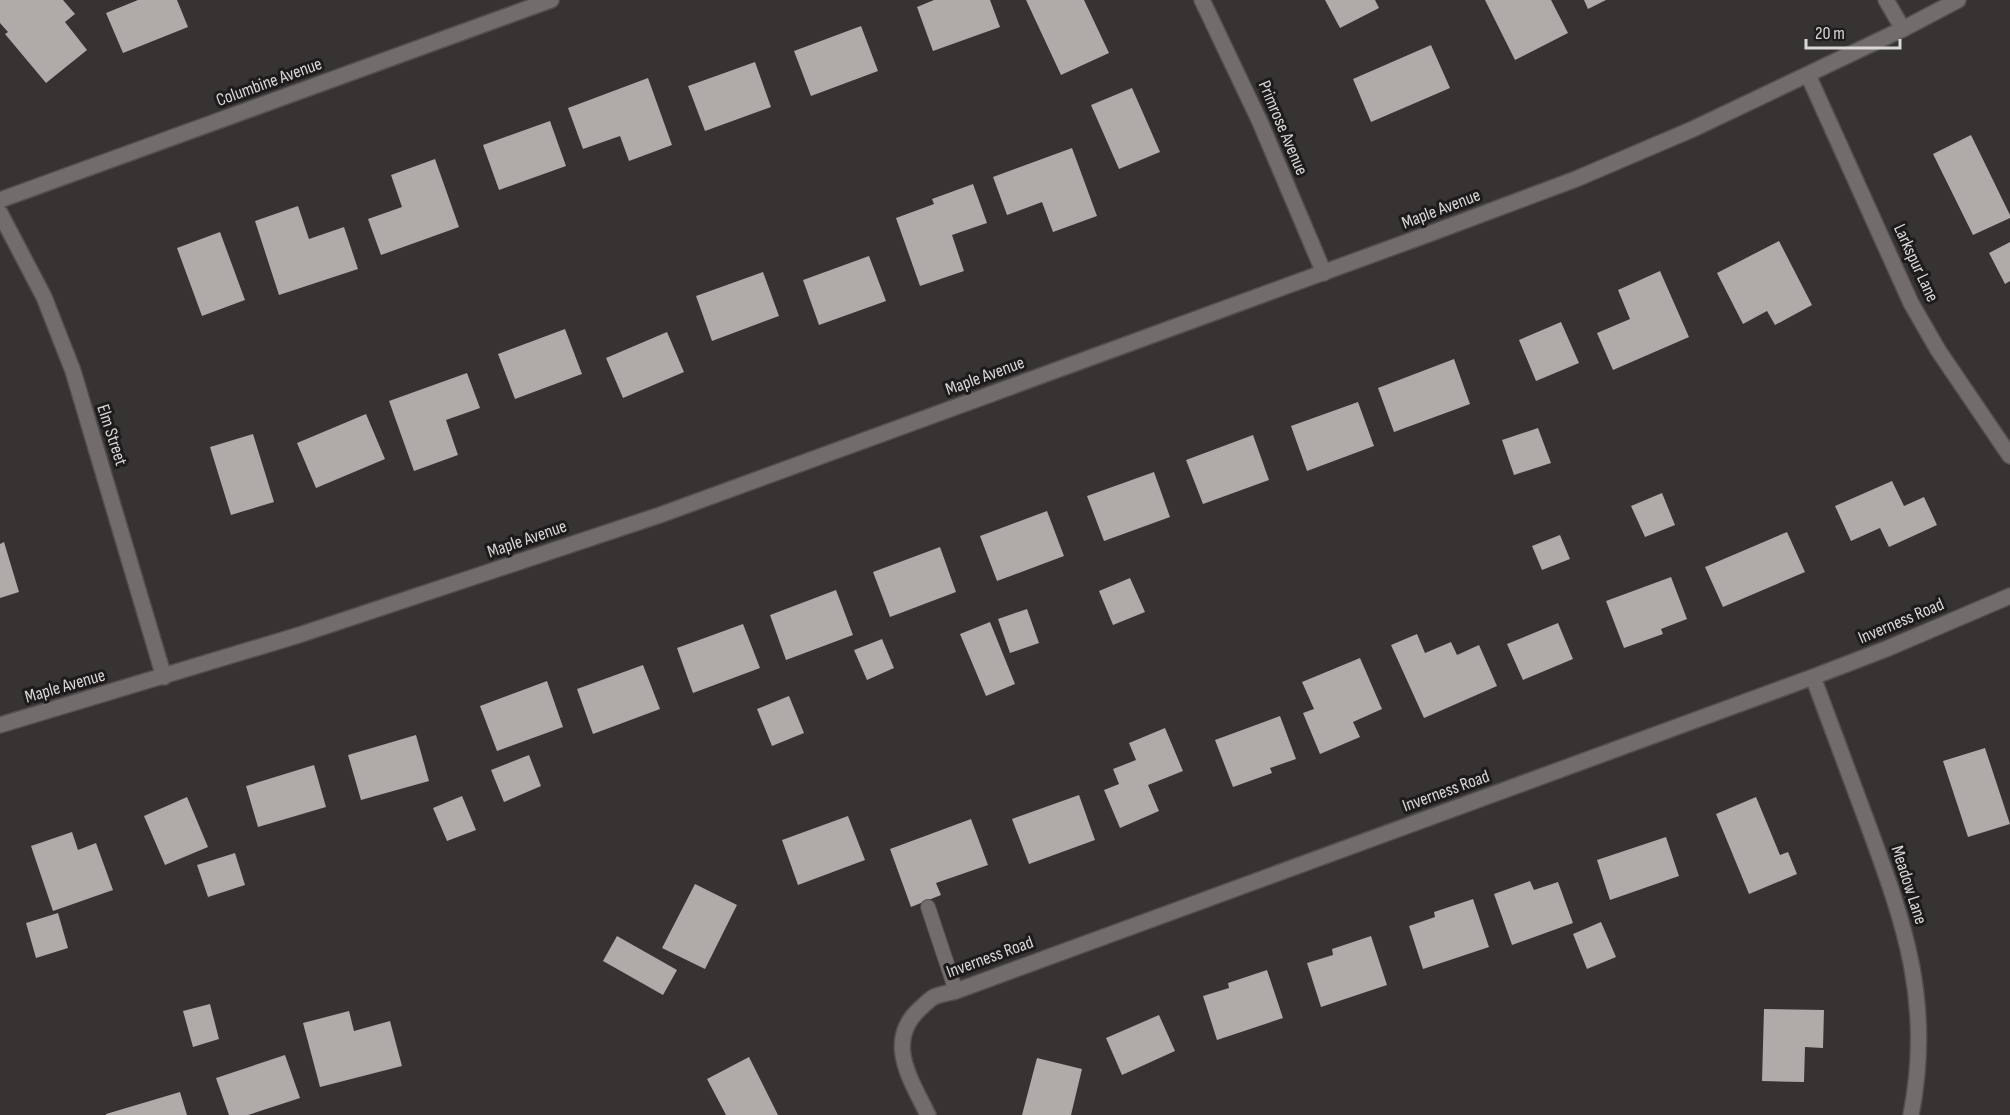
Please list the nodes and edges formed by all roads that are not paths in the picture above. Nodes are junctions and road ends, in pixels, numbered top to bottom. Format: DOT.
graph roads {
  1 [pos="551,0"];
  2 [pos="1202,0"];
  3 [pos="1886,0"];
  4 [pos="1958,0"];
  5 [pos="1903,29"];
  6 [pos="1808,75"];
  7 [pos="0,200"];
  8 [pos="0,213"];
  9 [pos="1324,273"];
  10 [pos="2010,456"];
  11 [pos="2010,596"];
  12 [pos="164,677"];
  13 [pos="1813,677"];
  14 [pos="0,725"];
  15 [pos="928,907"];
  16 [pos="956,991"];
  17 [pos="928,1115"];
  18 [pos="1911,1115"];
  1 -- 7 [label="street, Columbine Avenue"];
  2 -- 9 [label="street, Primrose Avenue"];
  3 -- 5 [label="street"];
  4 -- 5 [label="street, Maple Avenue"];
  5 -- 6 [label="street, Maple Avenue"];
  6 -- 9 [label="street, Maple Avenue"];
  6 -- 10 [label="street, Larkspur Lane"];
  8 -- 12 [label="street, Elm Street"];
  9 -- 12 [label="street, Maple Avenue"];
  11 -- 13 [label="street, Inverness Road"];
  12 -- 14 [label="street, Maple Avenue"];
  13 -- 16 [label="street, Inverness Road"];
  13 -- 18 [label="street, Meadow Lane"];
  15 -- 16 [label="lane"];
  16 -- 17 [label="street, Inverness Road"];
}
